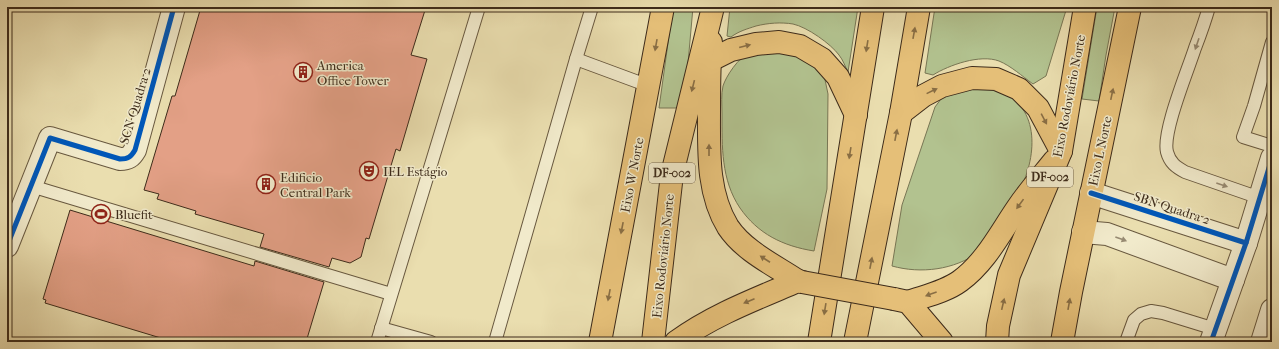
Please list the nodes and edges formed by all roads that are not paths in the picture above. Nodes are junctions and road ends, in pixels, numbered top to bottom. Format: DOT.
graph roads {
  1 [pos="174,7"];
  2 [pos="478,7"];
  3 [pos="592,7"];
  4 [pos="663,7"];
  5 [pos="714,7"];
  6 [pos="873,7"];
  7 [pos="918,7"];
  8 [pos="1085,7"];
  9 [pos="1130,7"];
  10 [pos="1209,7"];
  11 [pos="1272,42"];
  12 [pos="576,59"];
  13 [pos="709,61"];
  14 [pos="649,86"];
  15 [pos="901,113"];
  16 [pos="856,114"];
  17 [pos="1272,146"];
  18 [pos="1061,151"];
  19 [pos="1272,158"];
  20 [pos="31,186"];
  21 [pos="1091,193"];
  22 [pos="1260,198"];
  23 [pos="1083,232"];
  24 [pos="1246,243"];
  25 [pos="7,246"];
  26 [pos="1233,280"];
  27 [pos="800,281"];
  28 [pos="391,294"];
  29 [pos="901,301"];
  30 [pos="1272,310"];
  31 [pos="381,328"];
  32 [pos="1213,335"];
  33 [pos="377,342"];
  34 [pos="431,342"];
  35 [pos="495,342"];
  36 [pos="600,342"];
  37 [pos="653,342"];
  38 [pos="676,342"];
  39 [pos="819,342"];
  40 [pos="855,342"];
  41 [pos="942,342"];
  42 [pos="997,342"];
  43 [pos="1062,342"];
  44 [pos="1126,342"];
  45 [pos="1262,342"];
  1 -- 20 [label="street, SCN Quadra 2"];
  2 -- 28 [label="lane"];
  3 -- 12 [label="lane"];
  4 -- 14 [label="main road, Eixo W Norte, one-way"];
  5 -- 13 [label="main road"];
  5 -- 37 [label="main road, Eixo Rodoviário Norte / DF-002, one-way"];
  6 -- 16 [label="main road, one-way"];
  15 -- 7 [label="main road, one-way"];
  8 -- 18 [label="main road, Eixo Rodoviário Norte / DF-002"];
  21 -- 9 [label="main road, Eixo L Norte, one-way"];
  10 -- 22 [label="lane, one-way"];
  11 -- 17 [label="lane"];
  12 -- 14 [label="lane"];
  12 -- 35 [label="lane"];
  13 -- 16 [label="main road, one-way"];
  27 -- 13 [label="main road, one-way"];
  14 -- 36 [label="main road, Eixo W Norte, one-way"];
  15 -- 18 [label="main road, one-way"];
  40 -- 15 [label="main road, one-way"];
  16 -- 39 [label="main road, one-way"];
  18 -- 29 [label="main road, one-way"];
  42 -- 18 [label="main road, Eixo Rodoviário Norte / DF-002, one-way"];
  19 -- 22 [label="street"];
  20 -- 25 [label="street, SCN Quadra 2"];
  20 -- 28 [label="lane"];
  21 -- 23 [label="main road, Eixo L Norte"];
  21 -- 24 [label="street, SBN Quadra 2"];
  22 -- 24 [label="street"];
  23 -- 26 [label="street, one-way"];
  43 -- 23 [label="main road, Eixo L Norte, one-way"];
  24 -- 26 [label="street"];
  26 -- 32 [label="street"];
  27 -- 29 [label="main road, bridge"];
  27 -- 38 [label="main road, one-way"];
  28 -- 31 [label="lane"];
  29 -- 41 [label="main road"];
  30 -- 45 [label="street"];
  31 -- 33 [label="lane"];
  31 -- 34 [label="lane"];
  32 -- 44 [label="lane"];
}
